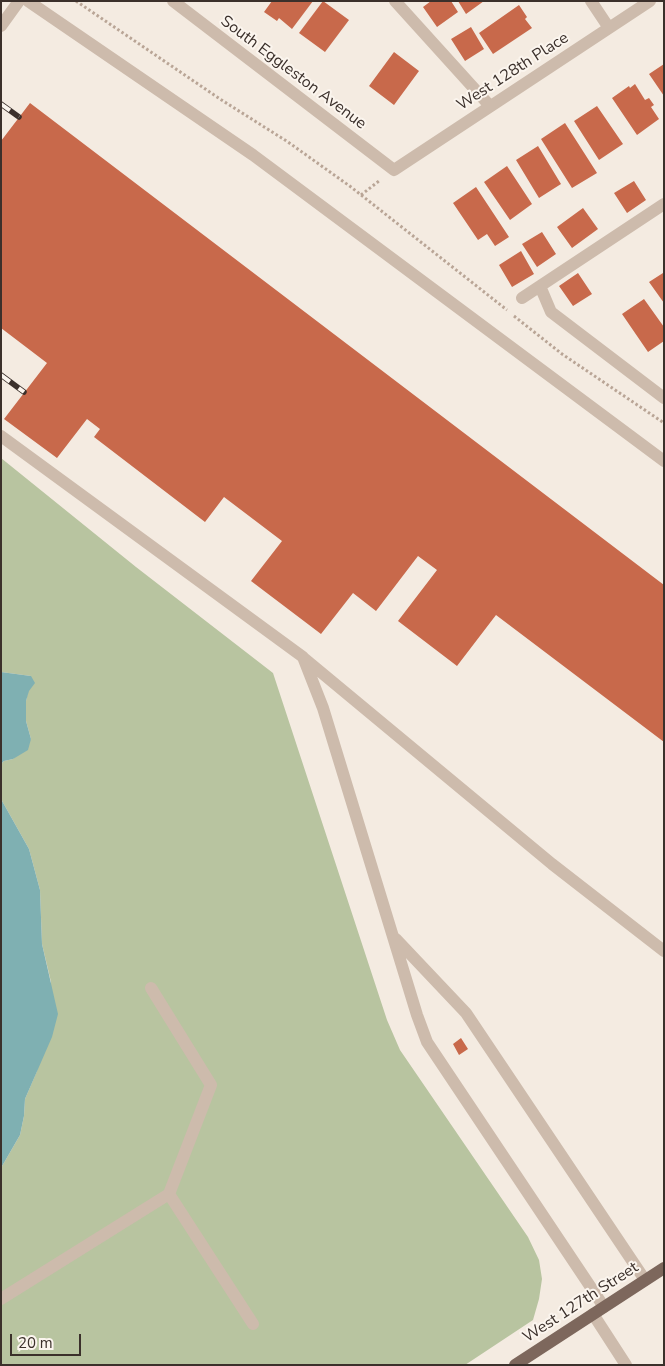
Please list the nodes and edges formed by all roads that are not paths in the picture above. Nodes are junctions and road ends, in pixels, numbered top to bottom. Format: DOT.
graph roads {
  1 [pos="19,1"];
  2 [pos="28,1"];
  3 [pos="173,1"];
  4 [pos="395,1"];
  5 [pos="591,1"];
  6 [pos="650,1"];
  7 [pos="1,26"];
  8 [pos="609,28"];
  9 [pos="490,106"];
  10 [pos="394,170"];
  11 [pos="664,204"];
  12 [pos="540,286"];
  13 [pos="522,298"];
  14 [pos="664,398"];
  15 [pos="1,436"];
  16 [pos="664,461"];
  17 [pos="302,657"];
  18 [pos="394,937"];
  19 [pos="664,951"];
  20 [pos="151,988"];
  21 [pos="170,1194"];
  22 [pos="664,1268"];
  23 [pos="645,1280"];
  24 [pos="1,1298"];
  25 [pos="604,1307"];
  26 [pos="593,1314"];
  27 [pos="253,1324"];
  28 [pos="515,1365"];
  29 [pos="626,1365"];
  1 -- 7 [label="street"];
  2 -- 16 [label="street"];
  3 -- 10 [label="street, South Eggleston Avenue"];
  4 -- 9 [label="street"];
  5 -- 8 [label="street"];
  6 -- 8 [label="street, West 128th Place"];
  8 -- 9 [label="street, West 128th Place"];
  9 -- 10 [label="street, West 128th Place"];
  11 -- 12 [label="street"];
  12 -- 13 [label="street"];
  12 -- 14 [label="street"];
  15 -- 17 [label="street"];
  17 -- 18 [label="street"];
  17 -- 19 [label="street"];
  18 -- 23 [label="street"];
  18 -- 25 [label="street"];
  20 -- 21 [label="street"];
  21 -- 24 [label="street"];
  21 -- 27 [label="street"];
  22 -- 23 [label="main road, West 127th Street"];
  23 -- 25 [label="main road, West 127th Street"];
  25 -- 26 [label="main road, West 127th Street"];
  26 -- 28 [label="main road, West 127th Street"];
  26 -- 29 [label="street"];
}
